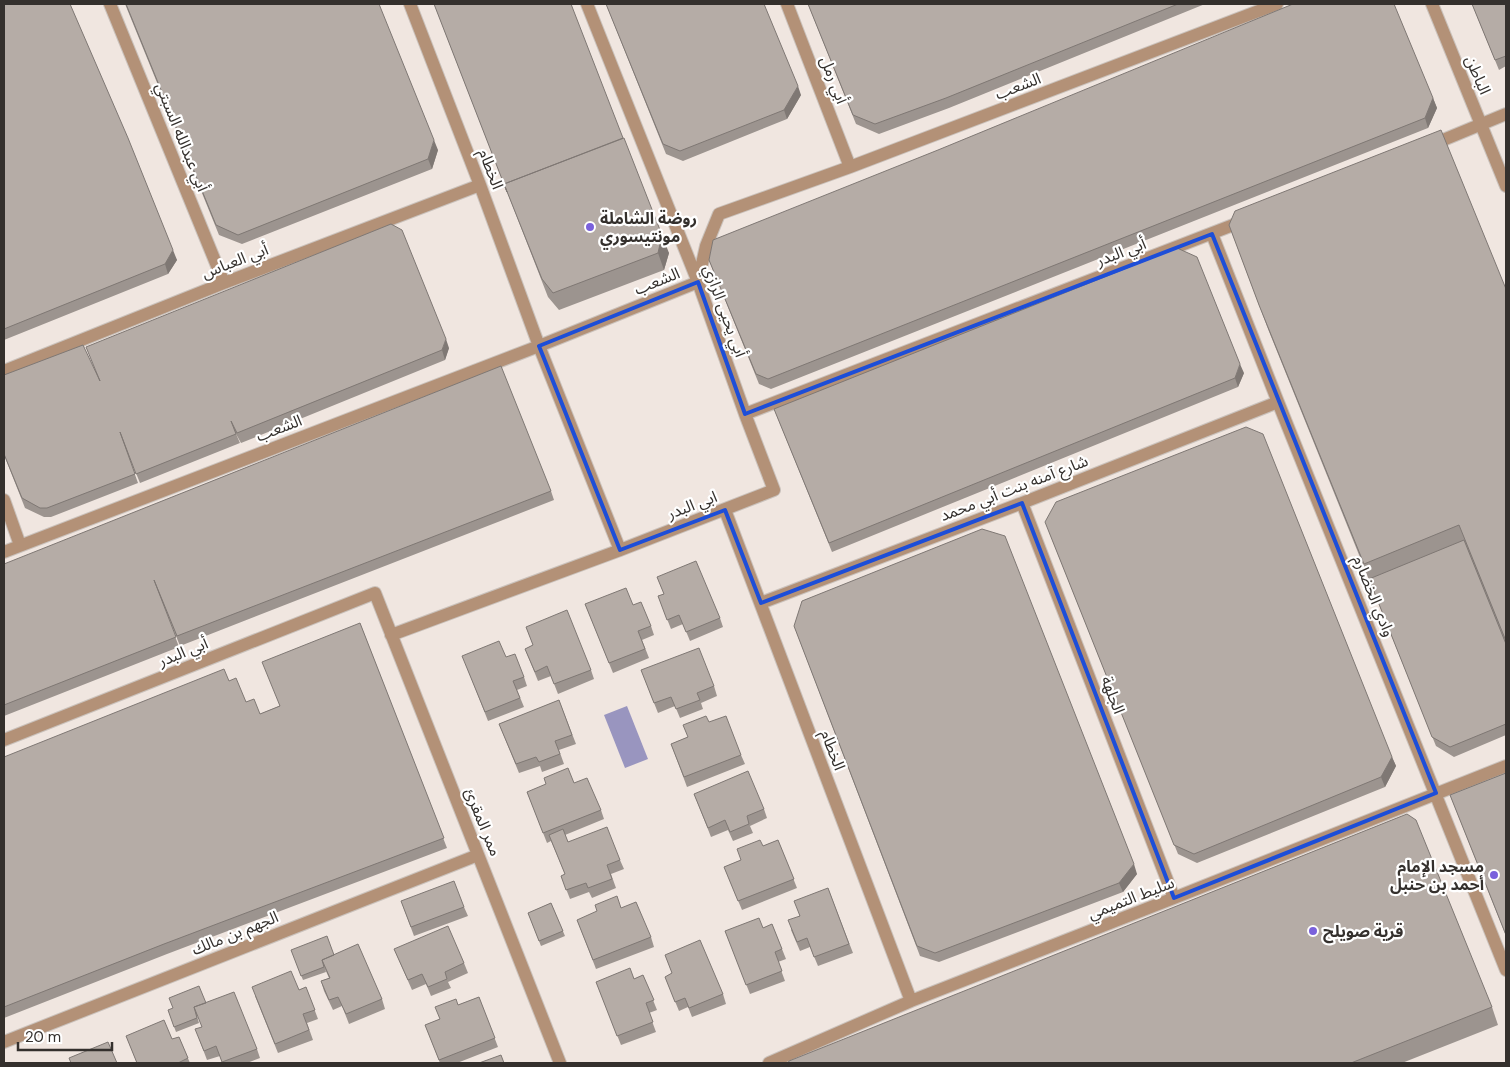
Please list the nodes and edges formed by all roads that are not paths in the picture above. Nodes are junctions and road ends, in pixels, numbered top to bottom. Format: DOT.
graph roads {
  1 [pos="110,4"];
  2 [pos="410,4"];
  3 [pos="587,4"];
  4 [pos="787,4"];
  5 [pos="1277,4"];
  6 [pos="1432,4"];
  7 [pos="1506,114"];
  8 [pos="1482,124"];
  9 [pos="1419,150"];
  10 [pos="850,167"];
  11 [pos="480,185"];
  12 [pos="1506,186"];
  13 [pos="1257,216"];
  14 [pos="1212,234"];
  15 [pos="698,282"];
  16 [pos="224,283"];
  17 [pos="539,346"];
  18 [pos="4,371"];
  19 [pos="1278,402"];
  20 [pos="745,414"];
  21 [pos="774,490"];
  22 [pos="4,500"];
  23 [pos="1022,503"];
  24 [pos="725,510"];
  25 [pos="20,545"];
  26 [pos="620,550"];
  27 [pos="4,552"];
  28 [pos="375,593"];
  29 [pos="761,603"];
  30 [pos="391,635"];
  31 [pos="4,740"];
  32 [pos="1506,766"];
  33 [pos="1436,793"];
  34 [pos="478,855"];
  35 [pos="1174,898"];
  36 [pos="1506,970"];
  37 [pos="911,1001"];
  38 [pos="4,1042"];
  39 [pos="560,1063"];
  40 [pos="769,1063"];
  1 -- 16 [label="street, أبي عبدالله السبتي"];
  2 -- 11 [label="street, الخطام"];
  3 -- 15 [label="street, أبي يحيى الرازي"];
  4 -- 10 [label="street, أبي رمل"];
  5 -- 10 [label="street, الشعب"];
  6 -- 8 [label="street, الباطن"];
  7 -- 8 [label="street"];
  8 -- 9 [label="street"];
  8 -- 12 [label="street, الباطن"];
  10 -- 15 [label="street, الشعب"];
  11 -- 16 [label="street, أبي العباس"];
  11 -- 17 [label="street, الخطام"];
  13 -- 14 [label="street, أبي البدر"];
  14 -- 19 [label="street, وادي الخضارم"];
  14 -- 20 [label="street, أبي البدر"];
  15 -- 17 [label="street, الشعب"];
  15 -- 20 [label="street, أبي يحيى الرازي"];
  16 -- 18 [label="street, أبي العباس"];
  17 -- 25 [label="street, الشعب"];
  17 -- 26 [label="street, الخطام"];
  19 -- 23 [label="street, شارع آمنه بنت أبي محمد"];
  19 -- 33 [label="street, وادي الخضارم"];
  20 -- 21 [label="street, أبي يحيى الرازي"];
  21 -- 24 [label="street, ابي البدر"];
  22 -- 25 [label="street"];
  23 -- 29 [label="street, شارع آمنه بنت أبي محمد"];
  23 -- 35 [label="street, الجلهة"];
  24 -- 26 [label="street, ابي البدر"];
  24 -- 29 [label="street, الخطام"];
  25 -- 27 [label="street, الشعب"];
  26 -- 30 [label="street"];
  28 -- 30 [label="street, ممر المقرئ"];
  28 -- 31 [label="street, أبي البدر"];
  29 -- 37 [label="street, الخطام"];
  30 -- 34 [label="street, ممر المقرئ"];
  32 -- 33 [label="street, سليط التميمي"];
  33 -- 35 [label="street, سليط التميمي"];
  33 -- 36 [label="street, وادي الخضارم"];
  34 -- 38 [label="street, الجهم بن مالك"];
  34 -- 39 [label="street, ممر المقرئ"];
  35 -- 37 [label="street, سليط التميمي"];
  37 -- 40 [label="street, سليط التميمي"];
}
